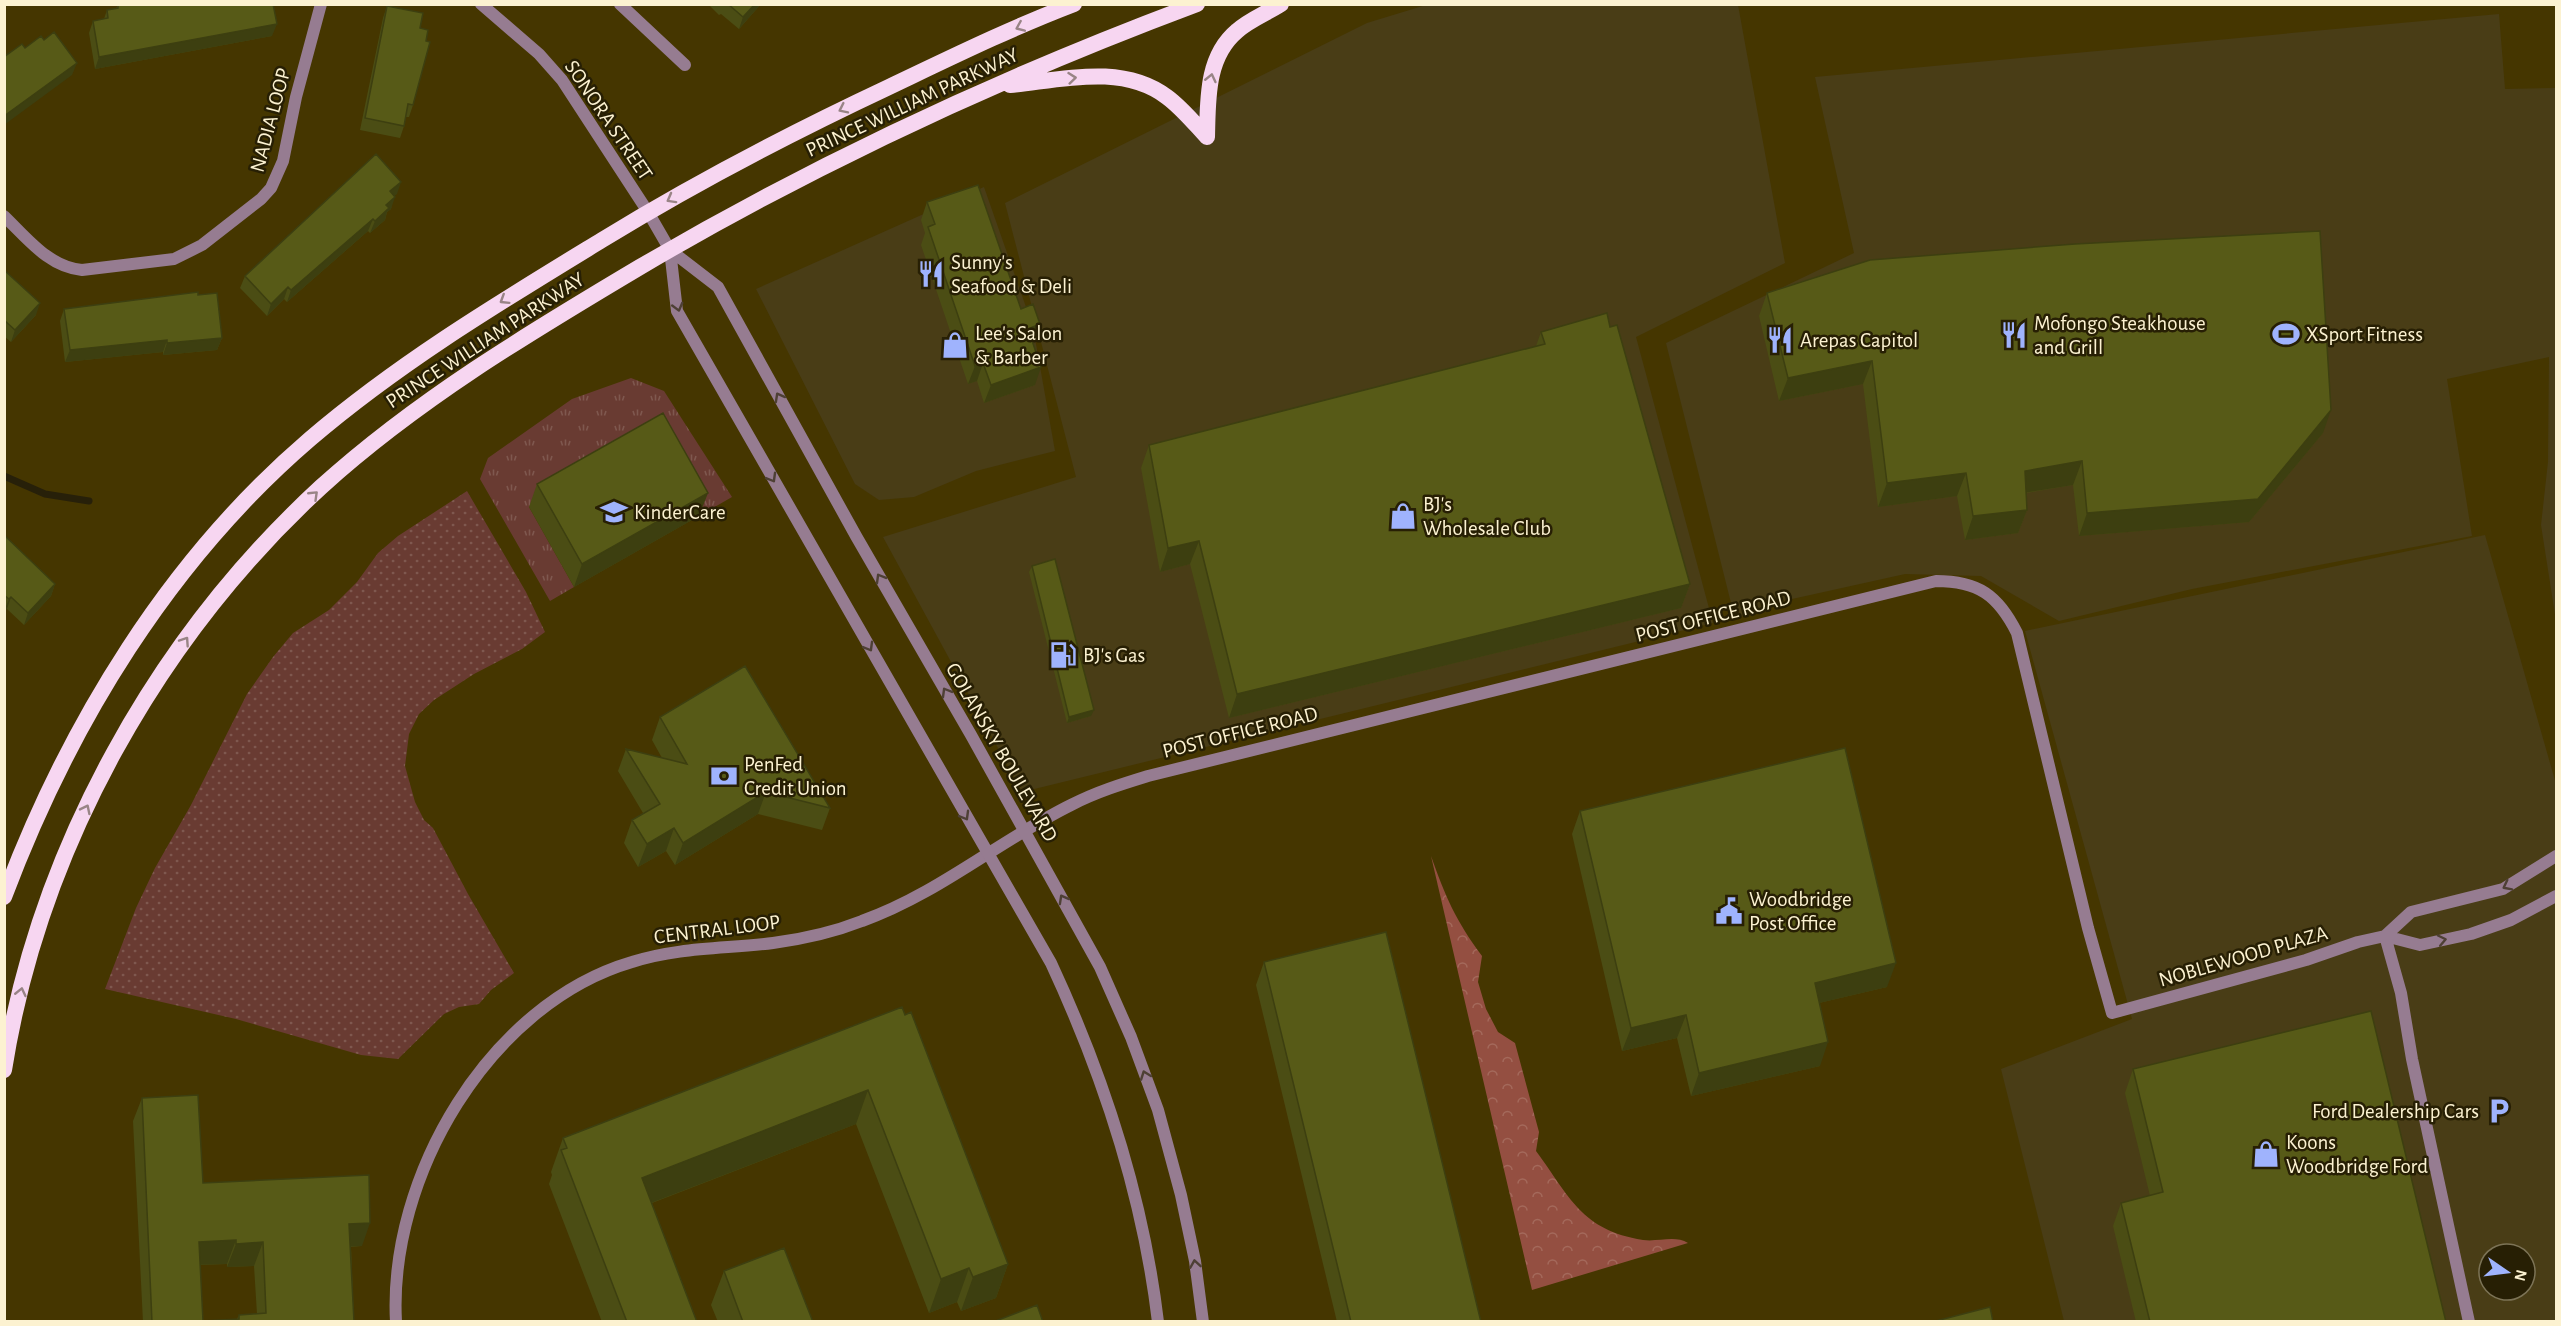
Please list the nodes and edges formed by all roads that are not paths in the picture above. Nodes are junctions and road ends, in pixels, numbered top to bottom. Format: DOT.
graph roads {
  1 [pos="321,4"];
  2 [pos="481,4"];
  3 [pos="620,4"];
  4 [pos="1074,4"];
  5 [pos="1197,4"];
  6 [pos="1281,4"];
  7 [pos="685,65"];
  8 [pos="993,87"];
  9 [pos="648,212"];
  10 [pos="4,216"];
  11 [pos="670,250"];
  12 [pos="1025,831"];
  13 [pos="987,854"];
  14 [pos="2556,856"];
  15 [pos="2556,896"];
  16 [pos="4,897"];
  17 [pos="2385,936"];
  18 [pos="2112,1013"];
  19 [pos="4,1070"];
  20 [pos="396,1322"];
  21 [pos="1158,1322"];
  22 [pos="1203,1322"];
  23 [pos="2469,1322"];
  1 -- 10 [label="street, NADIA LOOP"];
  2 -- 9 [label="street, SONORA STREET"];
  3 -- 7 [label="street"];
  4 -- 9 [label="highway, PRINCE WILLIAM PARKWAY, one-way"];
  5 -- 8 [label="highway, PRINCE WILLIAM PARKWAY"];
  8 -- 6 [label="highway, one-way"];
  8 -- 11 [label="highway, PRINCE WILLIAM PARKWAY"];
  9 -- 11 [label="street, GOLANSKY BOULEVARD"];
  9 -- 16 [label="highway, PRINCE WILLIAM PARKWAY, one-way"];
  12 -- 11 [label="street, GOLANSKY BOULEVARD, one-way"];
  11 -- 13 [label="street, GOLANSKY BOULEVARD, one-way"];
  19 -- 11 [label="highway, PRINCE WILLIAM PARKWAY, one-way"];
  12 -- 13 [label="street, CENTRAL LOOP"];
  12 -- 18 [label="street, POST OFFICE ROAD"];
  22 -- 12 [label="street, GOLANSKY BOULEVARD, one-way"];
  13 -- 20 [label="street, CENTRAL LOOP"];
  13 -- 21 [label="street, GOLANSKY BOULEVARD"];
  14 -- 17 [label="street, NOBLEWOOD PLAZA, one-way"];
  17 -- 15 [label="street, NOBLEWOOD PLAZA, one-way"];
  17 -- 18 [label="street, NOBLEWOOD PLAZA"];
  17 -- 23 [label="street"];
}
